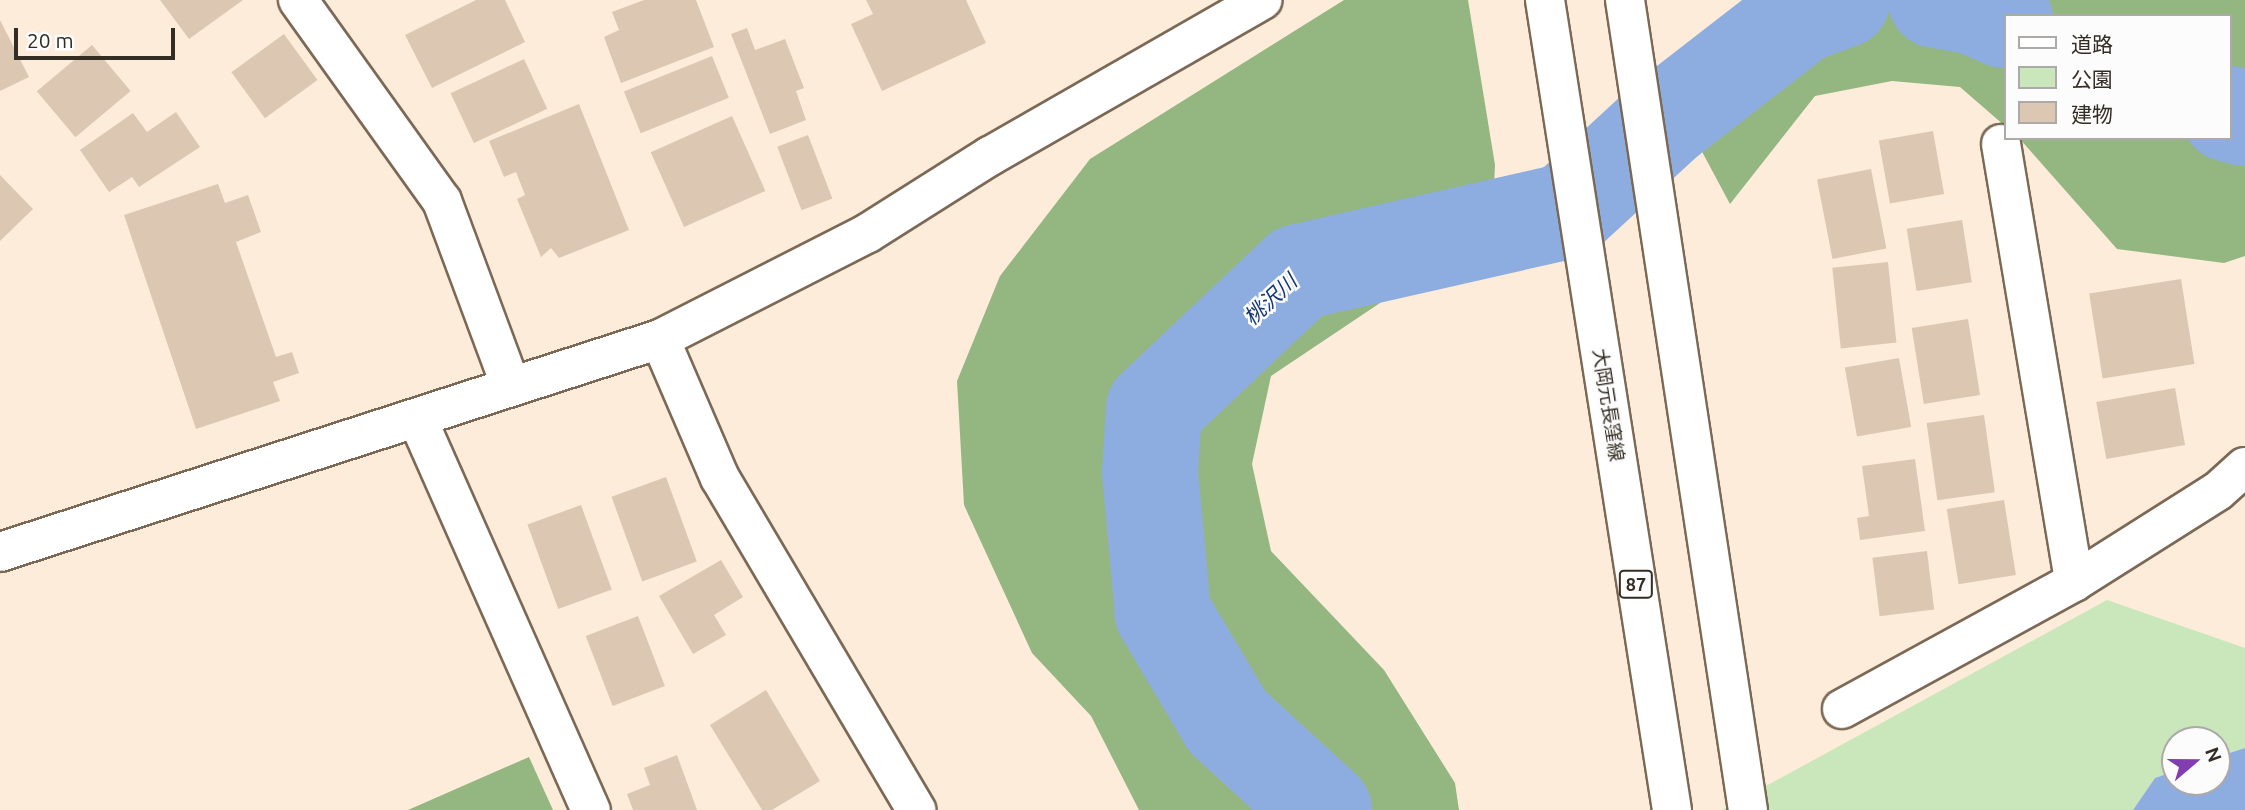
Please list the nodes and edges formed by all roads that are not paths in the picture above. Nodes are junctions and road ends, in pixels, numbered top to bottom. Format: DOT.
graph roads {
  1 [pos="298,0"];
  2 [pos="1262,0"];
  3 [pos="1545,0"];
  4 [pos="1625,0"];
  5 [pos="2001,144"];
  6 [pos="660,339"];
  7 [pos="511,387"];
  8 [pos="416,418"];
  9 [pos="2245,467"];
  10 [pos="0,552"];
  11 [pos="2074,582"];
  12 [pos="1842,709"];
  13 [pos="591,810"];
  14 [pos="916,810"];
  15 [pos="1672,810"];
  16 [pos="1748,810"];
  1 -- 7 [label="street"];
  2 -- 6 [label="street"];
  3 -- 15 [label="street, 大岡元長窪線 / 87"];
  4 -- 16 [label="street"];
  5 -- 11 [label="street"];
  6 -- 7 [label="street"];
  6 -- 14 [label="street"];
  7 -- 8 [label="street"];
  8 -- 10 [label="street"];
  8 -- 13 [label="street"];
  9 -- 11 [label="street"];
  11 -- 12 [label="street"];
}
